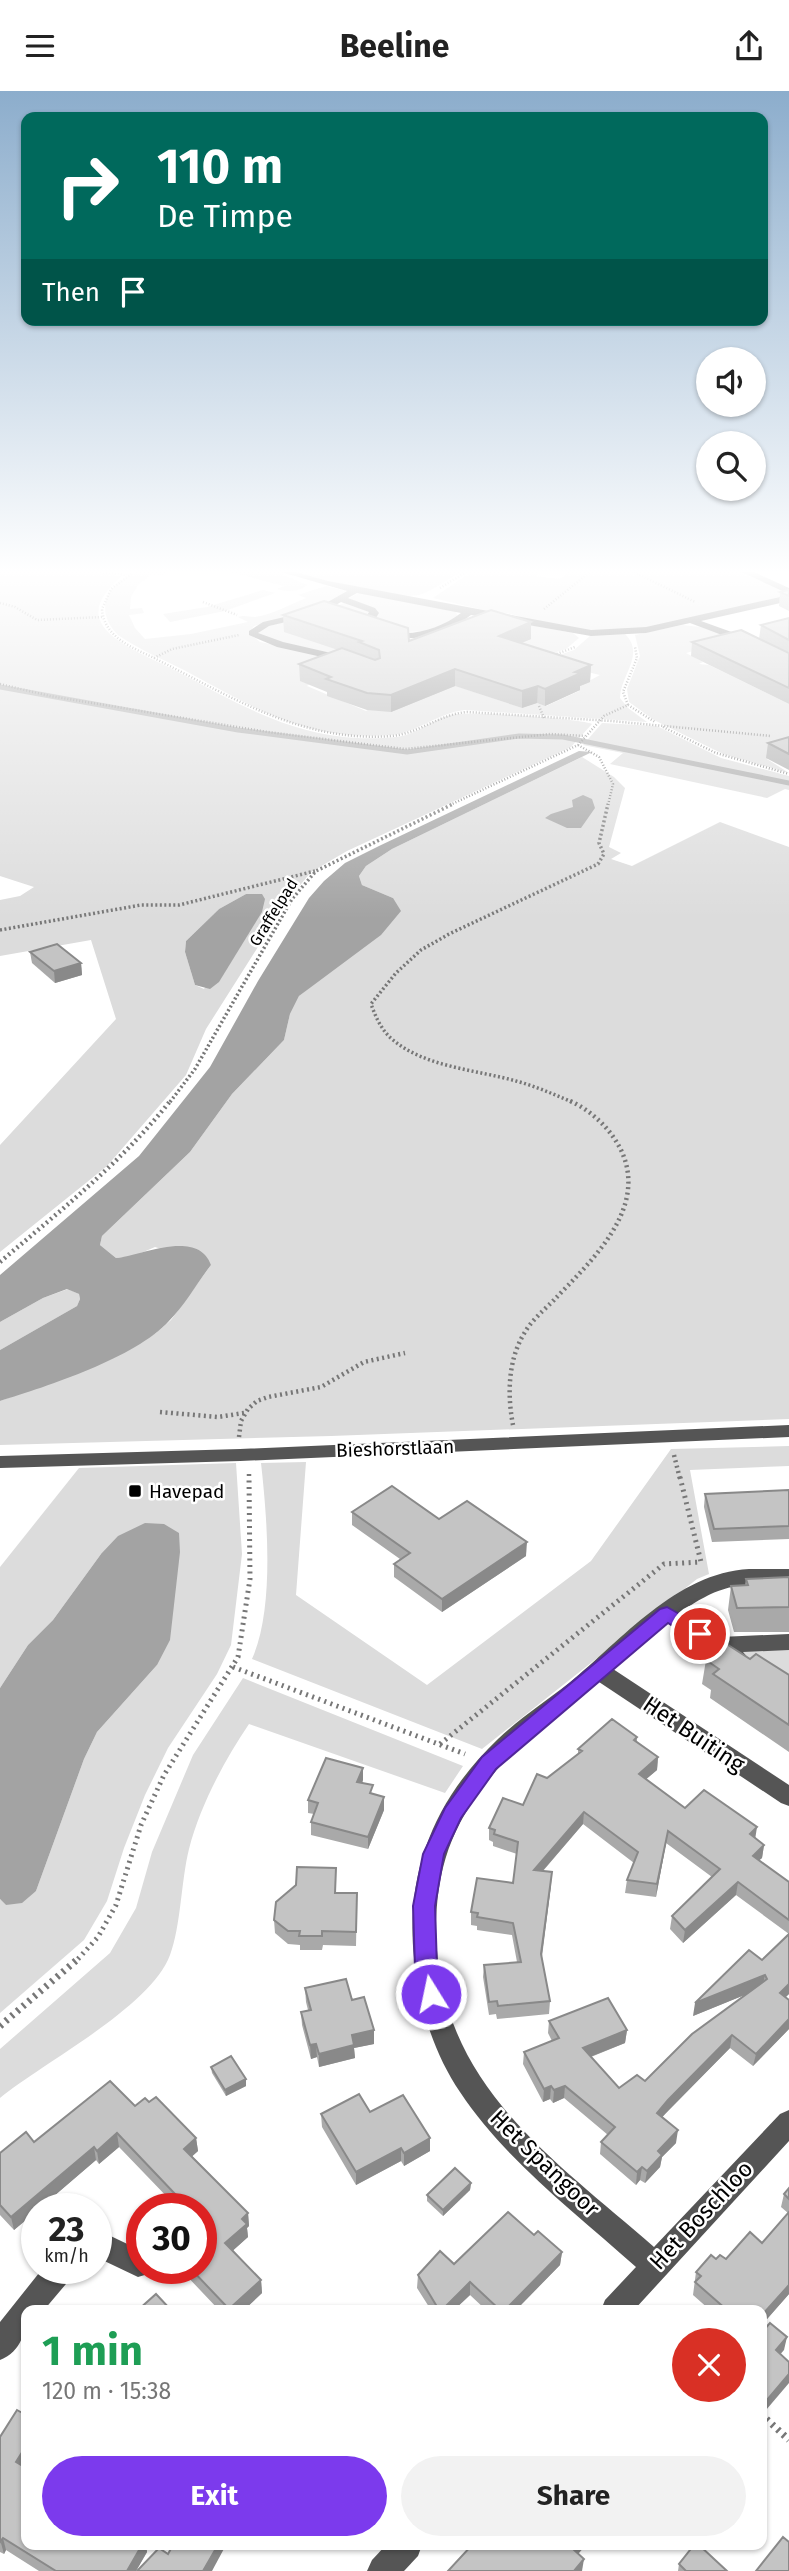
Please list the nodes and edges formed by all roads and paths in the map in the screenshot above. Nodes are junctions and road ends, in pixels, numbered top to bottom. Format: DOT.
graph roads {
  1 [pos="16,688"];
  2 [pos="214,688"];
  3 [pos="625,688"];
  4 [pos="628,705"];
  5 [pos="538,706"];
  6 [pos="544,718"];
  7 [pos="598,721"];
  8 [pos="659,724"];
  9 [pos="586,736"];
  10 [pos="771,736"];
  11 [pos="579,744"];
  12 [pos="789,775"];
  13 [pos="316,871"];
  14 [pos="0,930"];
  15 [pos="0,1262"];
  16 [pos="405,1353"];
  17 [pos="160,1412"];
  18 [pos="244,1413"];
  19 [pos="789,1431"];
  20 [pos="671,1437"];
  21 [pos="517,1443"];
  22 [pos="244,1455"];
  23 [pos="0,1462"];
  24 [pos="701,1562"];
  25 [pos="789,1576"];
  26 [pos="707,1585"];
  27 [pos="667,1613"];
  28 [pos="789,1642"];
  29 [pos="719,1647"];
  30 [pos="233,1667"];
  31 [pos="755,1669"];
  32 [pos="599,1671"];
  33 [pos="440,1744"];
  34 [pos="489,1763"];
  35 [pos="789,1797"];
  36 [pos="0,2026"];
  37 [pos="789,2122"];
  38 [pos="654,2265"];
  39 [pos="48,2284"];
  40 [pos="30,2305"];
  41 [pos="619,2305"];
  42 [pos="21,2317"];
  43 [pos="0,2346"];
  44 [pos="767,2420"];
  45 [pos="789,2440"];
  46 [pos="402,2550"];
  47 [pos="383,2571"];
  1 -- 9 [label="path"];
  2 -- 6 [label="path"];
  3 -- 4 [label="path"];
  4 -- 7 [label="path, Graffelpad"];
  4 -- 8 [label="path"];
  5 -- 6 [label="path"];
  6 -- 7 [label="path"];
  7 -- 8 [label="path"];
  7 -- 9 [label="path, Graffelpad"];
  8 -- 10 [label="path"];
  8 -- 12 [label="path"];
  9 -- 11 [label="path, Graffelpad"];
  11 -- 13 [label="path, Graffelpad"];
  11 -- 21 [label="path"];
  13 -- 14 [label="path"];
  13 -- 15 [label="path, Graffelpad"];
  16 -- 18 [label="path"];
  17 -- 18 [label="path"];
  18 -- 22 [label="path"];
  19 -- 20 [label="street, Bieshorstlaan"];
  20 -- 21 [label="street, Bieshorstlaan"];
  20 -- 24 [label="path"];
  21 -- 22 [label="street, Bieshorstlaan"];
  22 -- 23 [label="street, Bieshorstlaan"];
  22 -- 30 [label="path"];
  24 -- 26 [label="path"];
  24 -- 33 [label="path"];
  25 -- 26 [label="street, Het Spangoor"];
  26 -- 27 [label="street, Het Spangoor"];
  27 -- 29 [label="street"];
  27 -- 32 [label="street, Het Spangoor"];
  28 -- 29 [label="street"];
  29 -- 31 [label="street"];
  30 -- 33 [label="path"];
  30 -- 36 [label="path"];
  32 -- 34 [label="street, Het Spangoor"];
  32 -- 35 [label="street, Het Buiting"];
  33 -- 34 [label="path"];
  34 -- 38 [label="street, Het Spangoor"];
  37 -- 38 [label="street, Het Boschloo"];
  38 -- 41 [label="street, Het Boschloo"];
  39 -- 40 [label="street"];
  42 -- 43 [label="street"];
  44 -- 45 [label="path"];
  46 -- 47 [label="street"];
}
